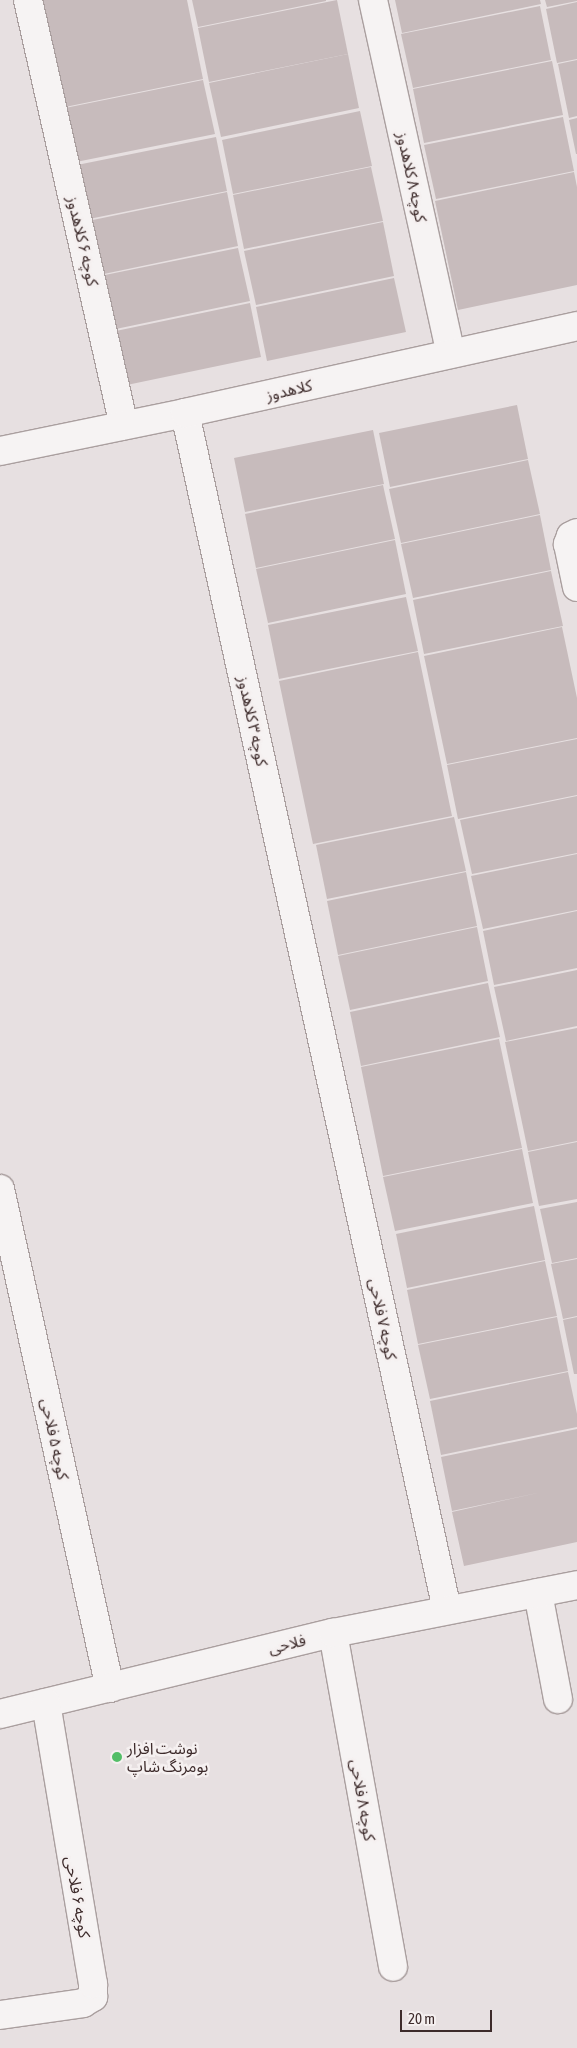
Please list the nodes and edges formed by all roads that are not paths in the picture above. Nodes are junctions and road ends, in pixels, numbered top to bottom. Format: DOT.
graph roads {
  1 [pos="28,0"];
  2 [pos="372,0"];
  3 [pos="577,326"];
  4 [pos="451,354"];
  5 [pos="185,413"];
  6 [pos="124,425"];
  7 [pos="0,451"];
  8 [pos="574,535"];
  9 [pos="577,587"];
  10 [pos="320,1028"];
  11 [pos="0,1190"];
  12 [pos="577,1585"];
  13 [pos="538,1593"];
  14 [pos="447,1610"];
  15 [pos="333,1633"];
  16 [pos="110,1688"];
  17 [pos="558,1699"];
  18 [pos="46,1703"];
  19 [pos="0,1714"];
  20 [pos="393,1967"];
  21 [pos="0,2014"];
  1 -- 6 [label="street, کوچه ۶ کلاهدوز"];
  2 -- 4 [label="street, کوچه ۸ کلاهدوز"];
  3 -- 4 [label="street, کلاهدوز"];
  4 -- 5 [label="street, کلاهدوز"];
  5 -- 6 [label="street, کلاهدوز"];
  5 -- 10 [label="street, کوچه ۳ کلاهدوز"];
  6 -- 7 [label="street, کلاهدوز"];
  8 -- 9 [label="street"];
  10 -- 14 [label="street, کوچه ۷ فلاحی"];
  11 -- 16 [label="street, کوچه ۵ فلاحی"];
  12 -- 13 [label="street, فلاحی"];
  13 -- 14 [label="street, فلاحی"];
  13 -- 17 [label="street"];
  14 -- 15 [label="street, فلاحی"];
  15 -- 16 [label="street, فلاحی"];
  15 -- 20 [label="street, کوچه ۸ فلاحی"];
  16 -- 18 [label="street, فلاحی"];
  18 -- 19 [label="street, فلاحی"];
  18 -- 21 [label="street, کوچه ۶ فلاحی"];
}
